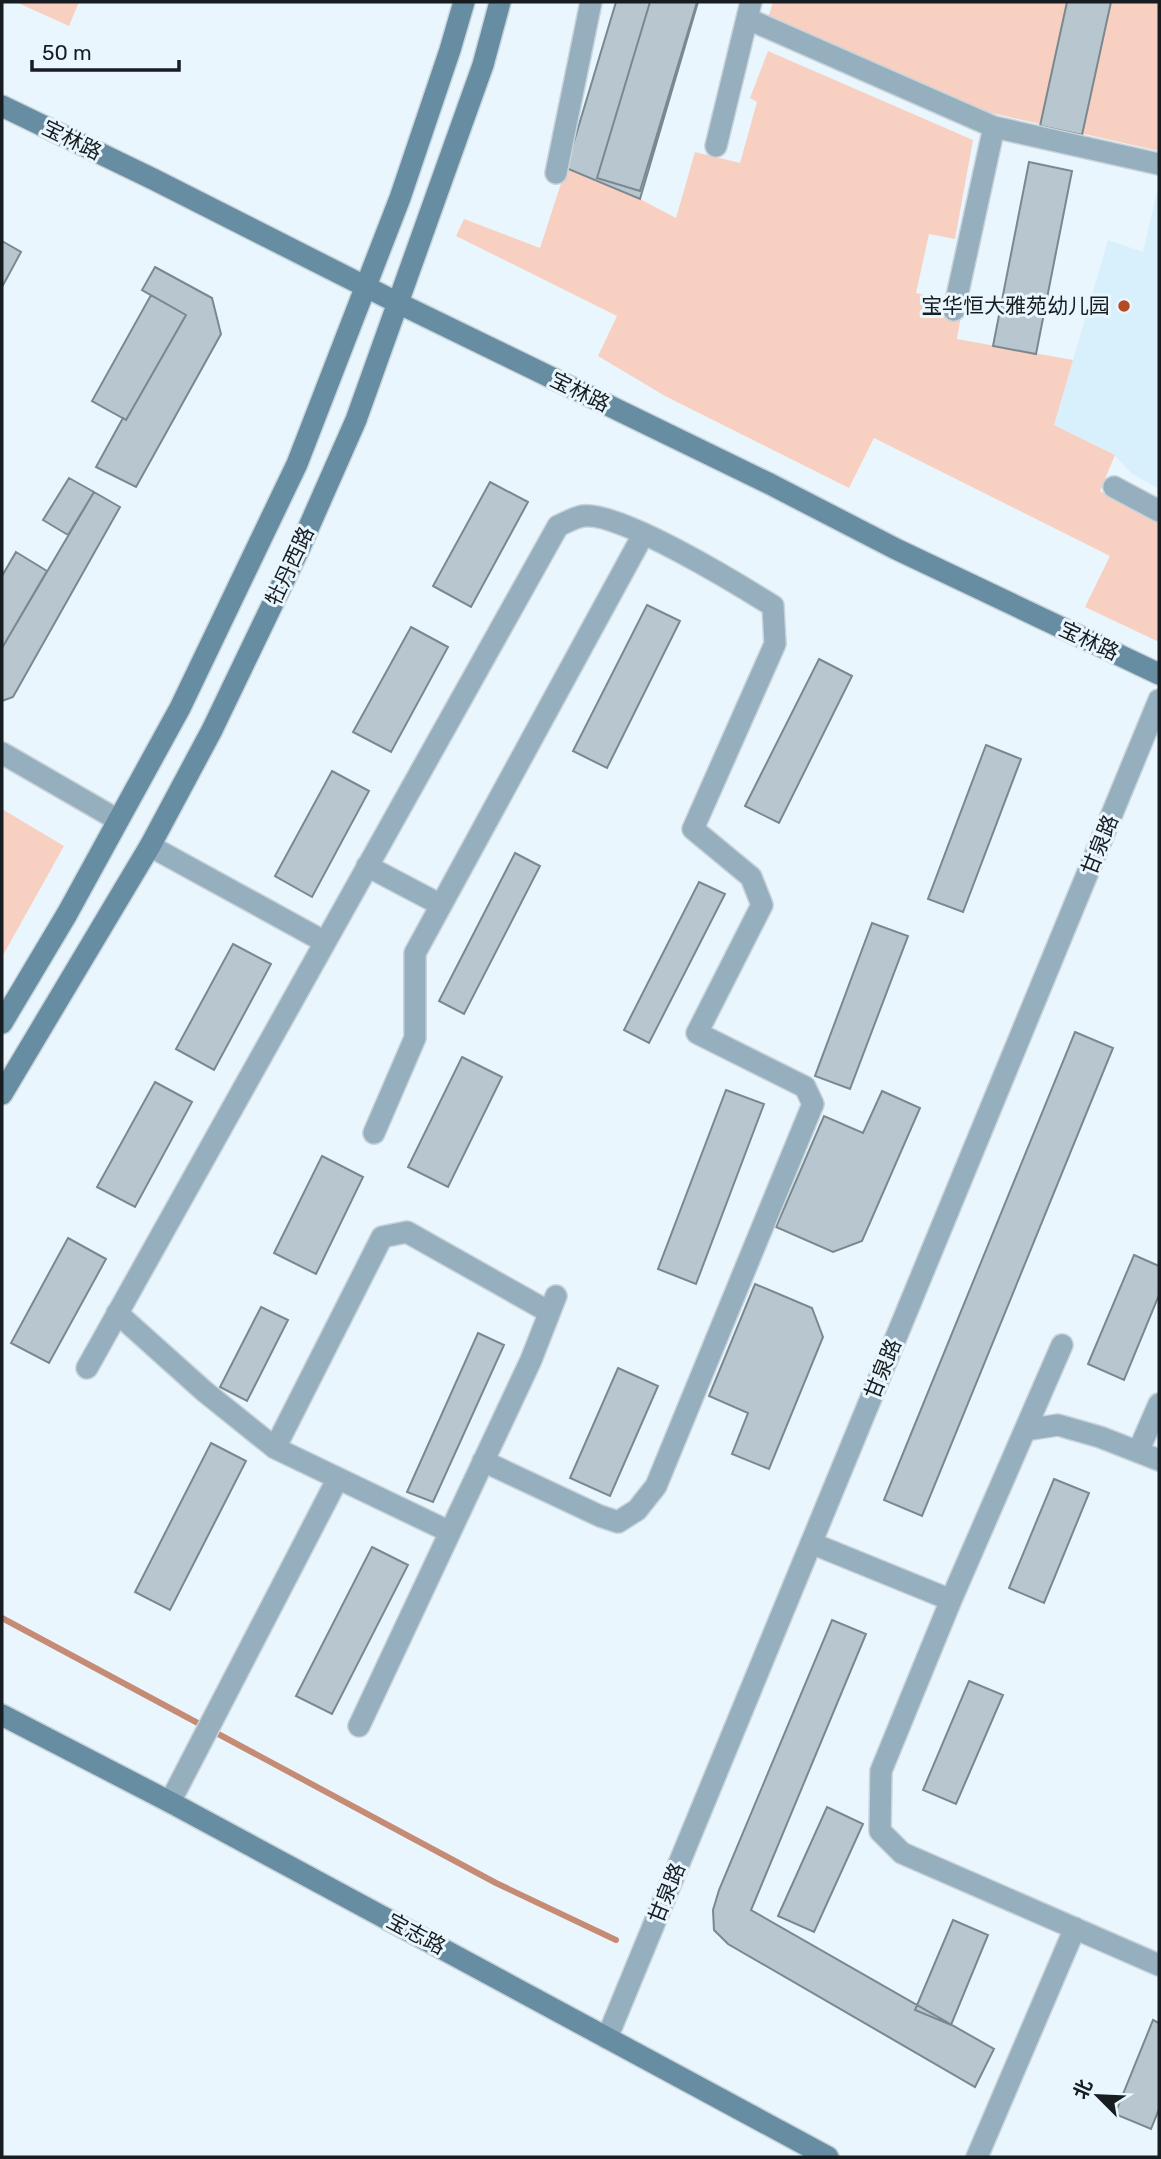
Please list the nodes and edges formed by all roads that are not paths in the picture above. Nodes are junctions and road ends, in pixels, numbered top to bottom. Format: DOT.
graph roads {
  1 [pos="464,2"];
  2 [pos="500,2"];
  3 [pos="591,2"];
  4 [pos="750,10"];
  5 [pos="2,106"];
  6 [pos="994,127"];
  7 [pos="716,146"];
  8 [pos="1159,164"];
  9 [pos="556,173"];
  10 [pos="366,288"];
  11 [pos="398,303"];
  12 [pos="954,310"];
  13 [pos="1114,487"];
  14 [pos="1159,511"];
  15 [pos="643,535"];
  16 [pos="1159,674"];
  17 [pos="1159,700"];
  18 [pos="2,753"];
  19 [pos="118,820"];
  20 [pos="150,846"];
  21 [pos="367,866"];
  22 [pos="442,905"];
  23 [pos="325,942"];
  24 [pos="2,1023"];
  25 [pos="2,1094"];
  26 [pos="374,1133"];
  27 [pos="117,1313"];
  28 [pos="1062,1345"];
  29 [pos="86,1368"];
  30 [pos="1159,1404"];
  31 [pos="1025,1430"];
  32 [pos="275,1448"];
  33 [pos="1139,1452"];
  34 [pos="1159,1460"];
  35 [pos="483,1461"];
  36 [pos="337,1480"];
  37 [pos="450,1532"];
  38 [pos="811,1543"];
  39 [pos="951,1600"];
  40 [pos="2,1715"];
  41 [pos="359,1726"];
  42 [pos="170,1802"];
  43 [pos="1075,1928"];
  44 [pos="1159,1965"];
  45 [pos="607,2038"];
  46 [pos="828,2157"];
  47 [pos="977,2157"];
  1 -- 10 [label="street, 牡丹西路"];
  2 -- 11 [label="street, 牡丹西路"];
  3 -- 9 [label="street"];
  4 -- 6 [label="street"];
  4 -- 7 [label="street"];
  5 -- 10 [label="street, 宝林路"];
  6 -- 8 [label="street"];
  6 -- 12 [label="street"];
  10 -- 11 [label="street, 宝林路"];
  10 -- 19 [label="street, 牡丹西路"];
  11 -- 16 [label="street, 宝林路"];
  11 -- 20 [label="street, 牡丹西路"];
  13 -- 14 [label="street"];
  15 -- 21 [label="street"];
  15 -- 22 [label="street"];
  15 -- 35 [label="street"];
  17 -- 38 [label="street, 甘泉路"];
  18 -- 19 [label="street"];
  19 -- 24 [label="street, 牡丹西路"];
  20 -- 23 [label="street"];
  20 -- 25 [label="street, 牡丹西路"];
  21 -- 22 [label="street"];
  21 -- 23 [label="street"];
  22 -- 26 [label="street"];
  23 -- 27 [label="street"];
  27 -- 29 [label="street"];
  27 -- 32 [label="street"];
  28 -- 31 [label="street"];
  30 -- 33 [label="street"];
  31 -- 33 [label="street"];
  31 -- 39 [label="street"];
  32 -- 35 [label="street"];
  32 -- 36 [label="street"];
  33 -- 34 [label="street"];
  35 -- 37 [label="street"];
  36 -- 37 [label="street"];
  36 -- 42 [label="street"];
  37 -- 41 [label="street"];
  38 -- 39 [label="street"];
  38 -- 45 [label="street, 甘泉路"];
  39 -- 43 [label="street"];
  40 -- 42 [label="street, 宝志路"];
  42 -- 45 [label="street, 宝志路"];
  43 -- 44 [label="street"];
  43 -- 47 [label="street"];
  45 -- 46 [label="street, 宝志路"];
}
